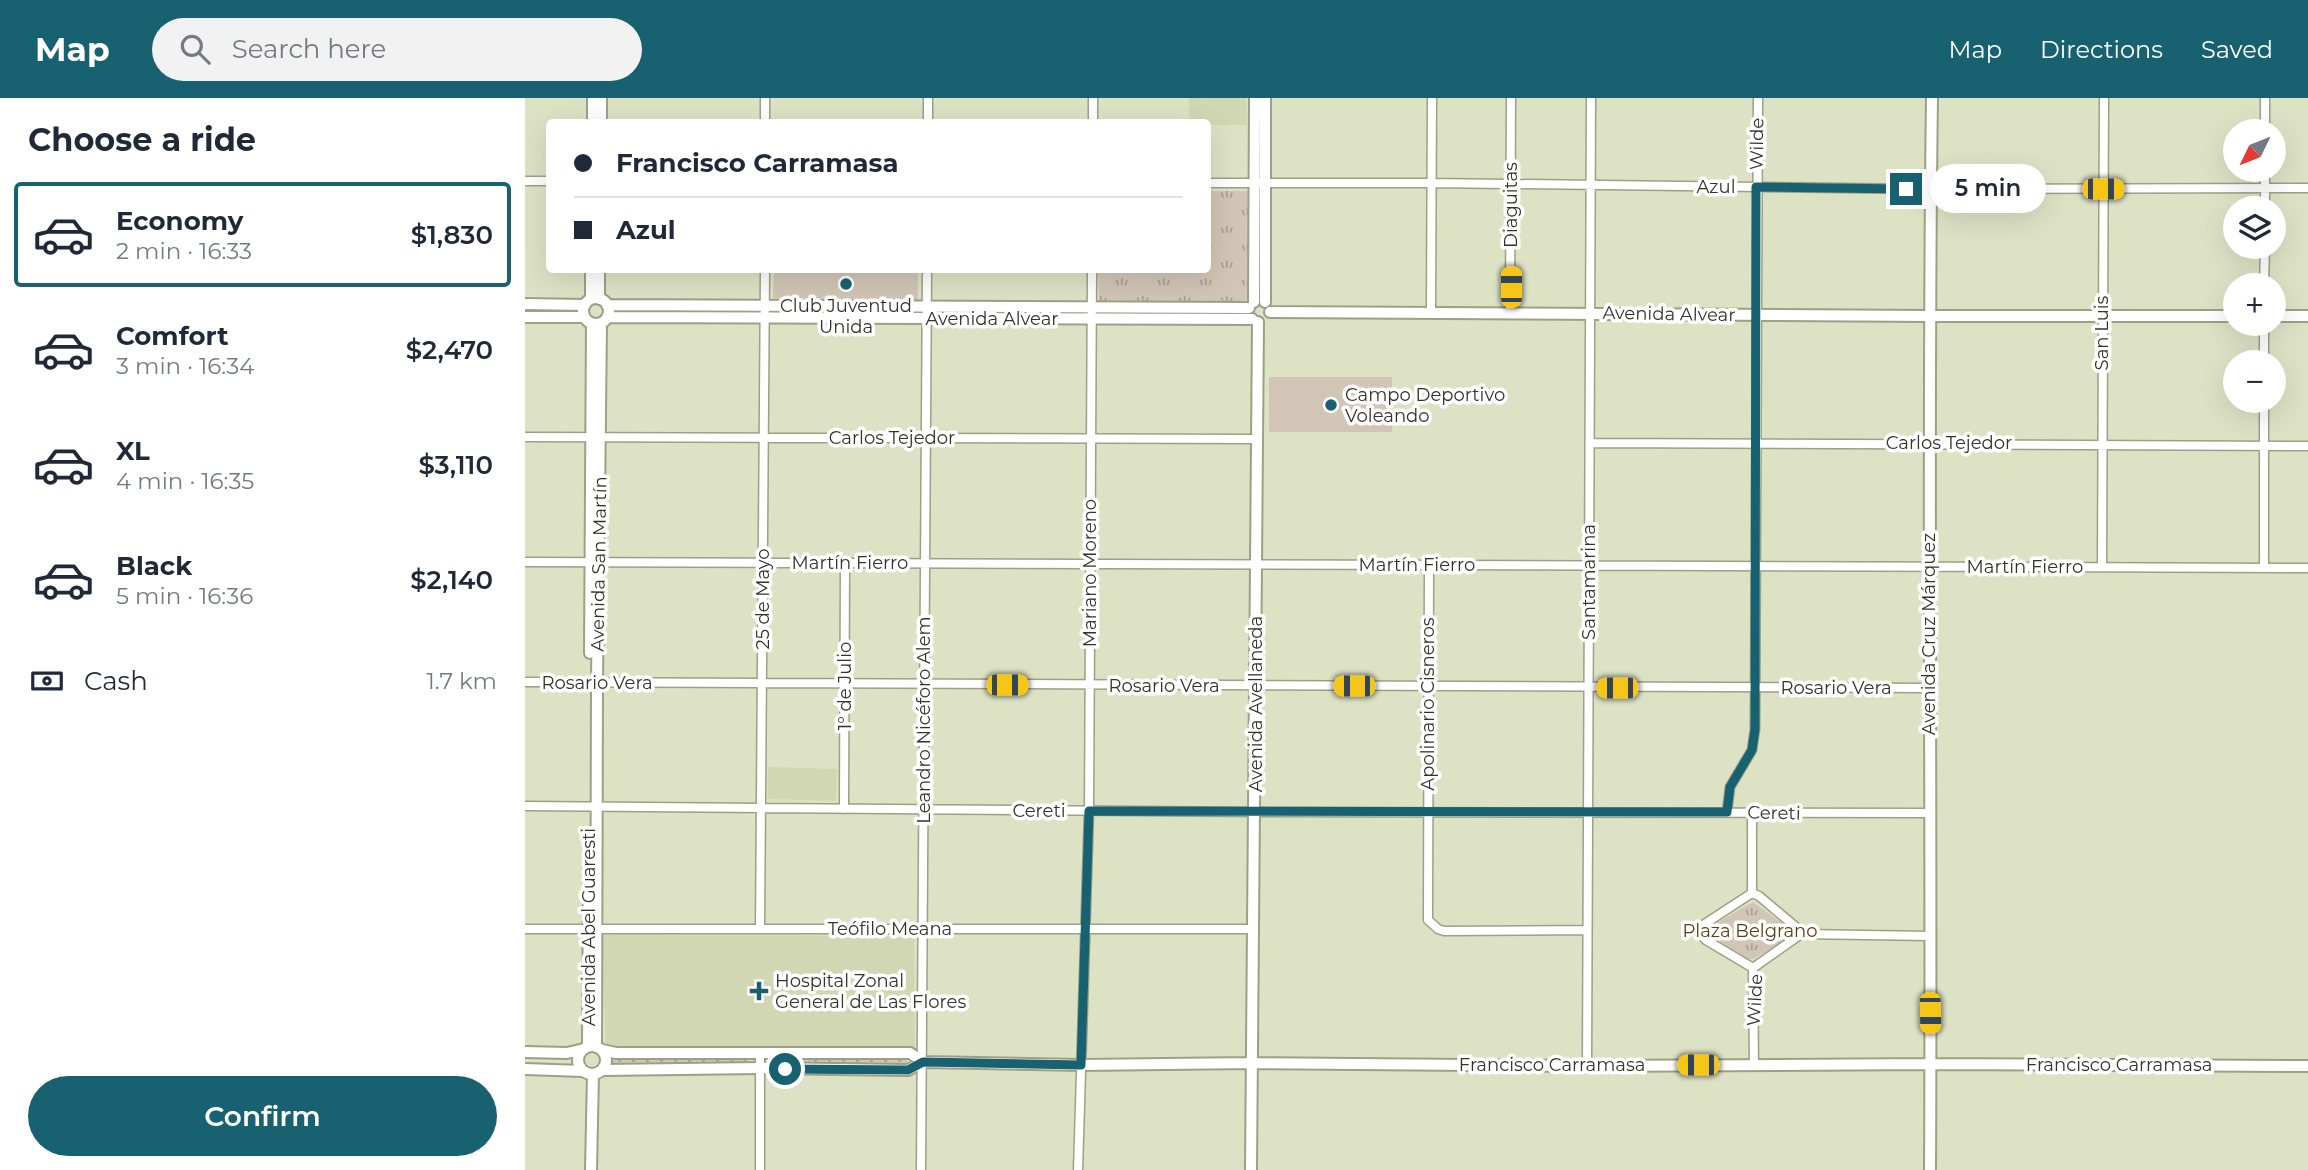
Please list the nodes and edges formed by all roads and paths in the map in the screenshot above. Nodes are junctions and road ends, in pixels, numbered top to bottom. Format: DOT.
graph roads {
  1 [pos="593,98"];
  2 [pos="601,98"];
  3 [pos="765,98"];
  4 [pos="928,98"];
  5 [pos="1093,98"];
  6 [pos="1255,98"];
  7 [pos="1265,98"];
  8 [pos="1431,98"];
  9 [pos="1511,98"];
  10 [pos="1591,98"];
  11 [pos="1758,98"];
  12 [pos="1931,98"];
  13 [pos="2104,98"];
  14 [pos="2265,98"];
  15 [pos="593,119"];
  16 [pos="601,119"];
  17 [pos="765,119"];
  18 [pos="928,119"];
  19 [pos="1093,119"];
  20 [pos="2265,119"];
  21 [pos="525,181"];
  22 [pos="546,181"];
  23 [pos="2265,182"];
  24 [pos="1211,183"];
  25 [pos="1260,183"];
  26 [pos="1431,183"];
  27 [pos="1511,184"];
  28 [pos="1590,186"];
  29 [pos="1756,187"];
  30 [pos="2265,188"];
  31 [pos="2308,188"];
  32 [pos="1930,189"];
  33 [pos="2103,189"];
  34 [pos="2265,196"];
  35 [pos="591,273"];
  36 [pos="599,273"];
  37 [pos="765,273"];
  38 [pos="927,273"];
  39 [pos="1092,273"];
  40 [pos="595,302"];
  41 [pos="525,304"];
  42 [pos="764,306"];
  43 [pos="1258,311"];
  44 [pos="1431,311"];
  45 [pos="1510,312"];
  46 [pos="927,313"];
  47 [pos="1590,313"];
  48 [pos="1092,314"];
  49 [pos="2102,315"];
  50 [pos="1755,316"];
  51 [pos="1929,316"];
  52 [pos="2223,316"];
  53 [pos="2286,316"];
  54 [pos="2308,316"];
  55 [pos="525,317"];
  56 [pos="764,318"];
  57 [pos="596,320"];
  58 [pos="2264,413"];
  59 [pos="525,437"];
  60 [pos="596,437"];
  61 [pos="764,437"];
  62 [pos="926,438"];
  63 [pos="1091,439"];
  64 [pos="1258,439"];
  65 [pos="1590,443"];
  66 [pos="1755,443"];
  67 [pos="1930,443"];
  68 [pos="2103,445"];
  69 [pos="2264,446"];
  70 [pos="2308,446"];
  71 [pos="525,562"];
  72 [pos="595,562"];
  73 [pos="764,562"];
  74 [pos="845,563"];
  75 [pos="925,563"];
  76 [pos="1090,564"];
  77 [pos="1256,564"];
  78 [pos="1429,565"];
  79 [pos="1589,565"];
  80 [pos="1754,566"];
  81 [pos="1928,567"];
  82 [pos="2102,567"];
  83 [pos="2264,568"];
  84 [pos="2308,568"];
  85 [pos="525,682"];
  86 [pos="594,683"];
  87 [pos="763,684"];
  88 [pos="845,684"];
  89 [pos="925,685"];
  90 [pos="1090,685"];
  91 [pos="1255,686"];
  92 [pos="1428,687"];
  93 [pos="1589,688"];
  94 [pos="1755,688"];
  95 [pos="1929,688"];
  96 [pos="525,806"];
  97 [pos="593,806"];
  98 [pos="761,807"];
  99 [pos="844,809"];
  100 [pos="924,810"];
  101 [pos="1089,811"];
  102 [pos="1589,811"];
  103 [pos="1255,812"];
  104 [pos="1427,812"];
  105 [pos="1727,812"];
  106 [pos="1752,813"];
  107 [pos="1931,813"];
  108 [pos="1752,893"];
  109 [pos="593,928"];
  110 [pos="525,929"];
  111 [pos="760,929"];
  112 [pos="923,929"];
  113 [pos="1254,929"];
  114 [pos="1086,930"];
  115 [pos="1587,930"];
  116 [pos="1801,934"];
  117 [pos="1930,936"];
  118 [pos="1753,968"];
  119 [pos="593,1048"];
  120 [pos="525,1052"];
  121 [pos="760,1054"];
  122 [pos="923,1062"];
  123 [pos="1251,1062"];
  124 [pos="1931,1064"];
  125 [pos="1081,1065"];
  126 [pos="1754,1065"];
  127 [pos="1587,1066"];
  128 [pos="2308,1066"];
  129 [pos="760,1068"];
  130 [pos="525,1069"];
  131 [pos="593,1072"];
  132 [pos="591,1170"];
  133 [pos="760,1170"];
  134 [pos="921,1170"];
  135 [pos="1078,1170"];
  136 [pos="1251,1170"];
  137 [pos="1930,1170"];
  1 -- 15 [label="street"];
  2 -- 16 [label="street"];
  3 -- 17 [label="street"];
  4 -- 18 [label="street"];
  5 -- 19 [label="street"];
  6 -- 25 [label="street, Avenida Avellaneda"];
  7 -- 25 [label="street, Avenida Avellaneda"];
  8 -- 26 [label="street"];
  9 -- 27 [label="street, Diaguitas"];
  10 -- 28 [label="street, Santamarina"];
  11 -- 29 [label="street, Wilde"];
  12 -- 32 [label="street, Avenida Cruz Márquez"];
  13 -- 33 [label="street, San Luis"];
  14 -- 20 [label="street"];
  21 -- 22 [label="street"];
  23 -- 30 [label="street"];
  24 -- 25 [label="street, Azul"];
  25 -- 26 [label="street, Azul"];
  25 -- 43 [label="street, Avenida Avellaneda"];
  26 -- 27 [label="street, Azul"];
  26 -- 44 [label="street"];
  27 -- 28 [label="street, Azul"];
  27 -- 45 [label="street, Diaguitas"];
  28 -- 29 [label="street, Azul"];
  28 -- 47 [label="street, Santamarina"];
  29 -- 32 [label="street, Azul"];
  29 -- 50 [label="street, Wilde"];
  30 -- 31 [label="street, Azul"];
  30 -- 33 [label="street, Azul"];
  30 -- 34 [label="street"];
  32 -- 33 [label="street, Azul"];
  32 -- 51 [label="street, Avenida Cruz Márquez"];
  33 -- 49 [label="street, San Luis"];
  35 -- 40 [label="street"];
  36 -- 40 [label="street"];
  37 -- 42 [label="street, 25 de Mayo"];
  38 -- 46 [label="street, Leandro Nicéforo Alem"];
  39 -- 48 [label="street, Mariano Moreno"];
  40 -- 41 [label="street, Avenida Alvear"];
  40 -- 42 [label="street, Avenida Alvear"];
  40 -- 57 [label="street"];
  40 -- 57 [label="street"];
  42 -- 46 [label="street, Avenida Alvear"];
  42 -- 56 [label="street, 25 de Mayo"];
  43 -- 44 [label="street, Avenida Alvear"];
  43 -- 48 [label="street, Avenida Alvear"];
  43 -- 64 [label="street, Avenida Avellaneda"];
  44 -- 45 [label="street, Avenida Alvear"];
  45 -- 47 [label="street, Avenida Alvear"];
  46 -- 48 [label="street, Avenida Alvear"];
  46 -- 56 [label="street, Avenida Alvear"];
  46 -- 62 [label="street, Leandro Nicéforo Alem"];
  47 -- 50 [label="street, Avenida Alvear"];
  47 -- 65 [label="street, Santamarina"];
  48 -- 63 [label="street, Mariano Moreno"];
  49 -- 51 [label="street, Avenida Alvear"];
  49 -- 52 [label="street, Avenida Alvear"];
  49 -- 68 [label="street, San Luis"];
  50 -- 51 [label="street, Avenida Alvear"];
  50 -- 66 [label="street, Wilde"];
  51 -- 67 [label="street, Avenida Cruz Márquez"];
  53 -- 54 [label="street"];
  55 -- 57 [label="street, Avenida Alvear"];
  56 -- 57 [label="street, Avenida Alvear"];
  56 -- 61 [label="street, 25 de Mayo"];
  57 -- 60 [label="street, Avenida San Martín"];
  58 -- 69 [label="street"];
  59 -- 60 [label="street, Carlos Tejedor"];
  60 -- 61 [label="street, Carlos Tejedor"];
  60 -- 72 [label="street, Avenida San Martín"];
  61 -- 62 [label="street, Carlos Tejedor"];
  61 -- 73 [label="street, 25 de Mayo"];
  62 -- 63 [label="street, Carlos Tejedor"];
  62 -- 75 [label="street, Leandro Nicéforo Alem"];
  63 -- 64 [label="street, Carlos Tejedor"];
  63 -- 76 [label="street, Mariano Moreno"];
  64 -- 77 [label="street, Avenida Avellaneda"];
  65 -- 66 [label="street, Carlos Tejedor"];
  65 -- 79 [label="street, Santamarina"];
  66 -- 67 [label="street, Carlos Tejedor"];
  66 -- 80 [label="street, Wilde"];
  67 -- 68 [label="street, Carlos Tejedor"];
  67 -- 81 [label="street, Avenida Cruz Márquez"];
  68 -- 69 [label="street, Carlos Tejedor"];
  68 -- 82 [label="street, San Luis"];
  69 -- 70 [label="street, Carlos Tejedor"];
  69 -- 83 [label="street"];
  71 -- 72 [label="street, Martín Fierro"];
  72 -- 73 [label="street, Martín Fierro"];
  72 -- 86 [label="street, Avenida San Martín"];
  73 -- 74 [label="street, Martín Fierro"];
  73 -- 87 [label="street, 25 de Mayo"];
  74 -- 75 [label="street, Martín Fierro"];
  74 -- 88 [label="street, 1° de Julio"];
  75 -- 76 [label="street, Martín Fierro"];
  75 -- 89 [label="street, Leandro Nicéforo Alem"];
  76 -- 77 [label="street, Martín Fierro"];
  76 -- 90 [label="street, Mariano Moreno"];
  77 -- 78 [label="street, Martín Fierro"];
  77 -- 91 [label="street, Avenida Avellaneda"];
  78 -- 79 [label="street, Martín Fierro"];
  78 -- 92 [label="street, Apolinario Cisneros"];
  79 -- 80 [label="street, Martín Fierro"];
  79 -- 93 [label="street, Santamarina"];
  80 -- 81 [label="street, Martín Fierro"];
  80 -- 94 [label="street, Wilde"];
  81 -- 82 [label="street, Martín Fierro"];
  81 -- 95 [label="street, Avenida Cruz Márquez"];
  82 -- 83 [label="street, Martín Fierro"];
  83 -- 84 [label="street, Martín Fierro"];
  85 -- 86 [label="street, Rosario Vera"];
  86 -- 87 [label="street, Rosario Vera"];
  86 -- 97 [label="street, Avenida San Martín"];
  87 -- 88 [label="street, Rosario Vera"];
  87 -- 98 [label="street, 25 de Mayo"];
  88 -- 89 [label="street, Rosario Vera"];
  88 -- 99 [label="street, 1° de Julio"];
  89 -- 90 [label="street, Rosario Vera"];
  89 -- 100 [label="street, Leandro Nicéforo Alem"];
  90 -- 91 [label="street, Rosario Vera"];
  90 -- 101 [label="street, Mariano Moreno"];
  91 -- 92 [label="street, Rosario Vera"];
  91 -- 103 [label="street, Avenida Avellaneda"];
  92 -- 93 [label="street, Rosario Vera"];
  92 -- 104 [label="street, Apolinario Cisneros"];
  93 -- 94 [label="street, Rosario Vera"];
  93 -- 102 [label="street, Santamarina"];
  94 -- 95 [label="street, Rosario Vera"];
  94 -- 105 [label="street, Wilde"];
  95 -- 107 [label="street, Avenida Cruz Márquez"];
  96 -- 97 [label="street, Cereti"];
  97 -- 98 [label="street, Cereti"];
  97 -- 109 [label="street, Avenida Abel Guaresti"];
  98 -- 99 [label="street, Cereti"];
  98 -- 111 [label="street, 25 de Mayo"];
  99 -- 100 [label="street, Cereti"];
  100 -- 101 [label="street, Cereti"];
  100 -- 112 [label="street, Leandro Nicéforo Alem"];
  101 -- 103 [label="street, Cereti"];
  101 -- 114 [label="street, Mariano Moreno"];
  102 -- 104 [label="street, Cereti"];
  102 -- 105 [label="street, Cereti"];
  102 -- 115 [label="street, Santamarina"];
  103 -- 104 [label="street, Cereti"];
  103 -- 113 [label="street, Avenida Avellaneda"];
  104 -- 115 [label="street, Apolinario Cisneros"];
  105 -- 106 [label="street, Cereti"];
  106 -- 107 [label="street, Cereti"];
  106 -- 108 [label="street"];
  107 -- 117 [label="street, Avenida Cruz Márquez"];
  108 -- 116 [label="street"];
  108 -- 118 [label="street"];
  109 -- 110 [label="street, Teófilo Meana"];
  109 -- 111 [label="street, Teófilo Meana"];
  109 -- 119 [label="street, Avenida Abel Guaresti"];
  111 -- 112 [label="street, Teófilo Meana"];
  112 -- 114 [label="street, Teófilo Meana"];
  112 -- 122 [label="street, Leandro Nicéforo Alem"];
  113 -- 114 [label="street, Teófilo Meana"];
  113 -- 123 [label="street, Avenida Avellaneda"];
  114 -- 125 [label="street, Mariano Moreno"];
  115 -- 127 [label="street, Santamarina"];
  116 -- 117 [label="street"];
  116 -- 118 [label="street, Wilde"];
  117 -- 124 [label="street, Avenida Cruz Márquez"];
  118 -- 126 [label="street, Wilde"];
  119 -- 120 [label="street, Francisco Carramasa"];
  119 -- 121 [label="street, Francisco Carramasa"];
  119 -- 131 [label="street"];
  119 -- 131 [label="street"];
  121 -- 122 [label="street, Francisco Carramasa"];
  121 -- 129 [label="street"];
  122 -- 125 [label="street, Francisco Carramasa"];
  122 -- 129 [label="street, Francisco Carramasa"];
  122 -- 134 [label="street, Leandro Nicéforo Alem"];
  123 -- 125 [label="street, Francisco Carramasa"];
  123 -- 127 [label="street, Francisco Carramasa"];
  123 -- 136 [label="street, Avenida Avellaneda"];
  124 -- 126 [label="street, Francisco Carramasa"];
  124 -- 128 [label="street, Francisco Carramasa"];
  124 -- 137 [label="street, Avenida Cruz Márquez"];
  125 -- 135 [label="street, Mariano Moreno"];
  126 -- 127 [label="street, Francisco Carramasa"];
  129 -- 131 [label="street, Francisco Carramasa"];
  129 -- 133 [label="street"];
  130 -- 131 [label="street, Francisco Carramasa"];
  131 -- 132 [label="street"];
}
